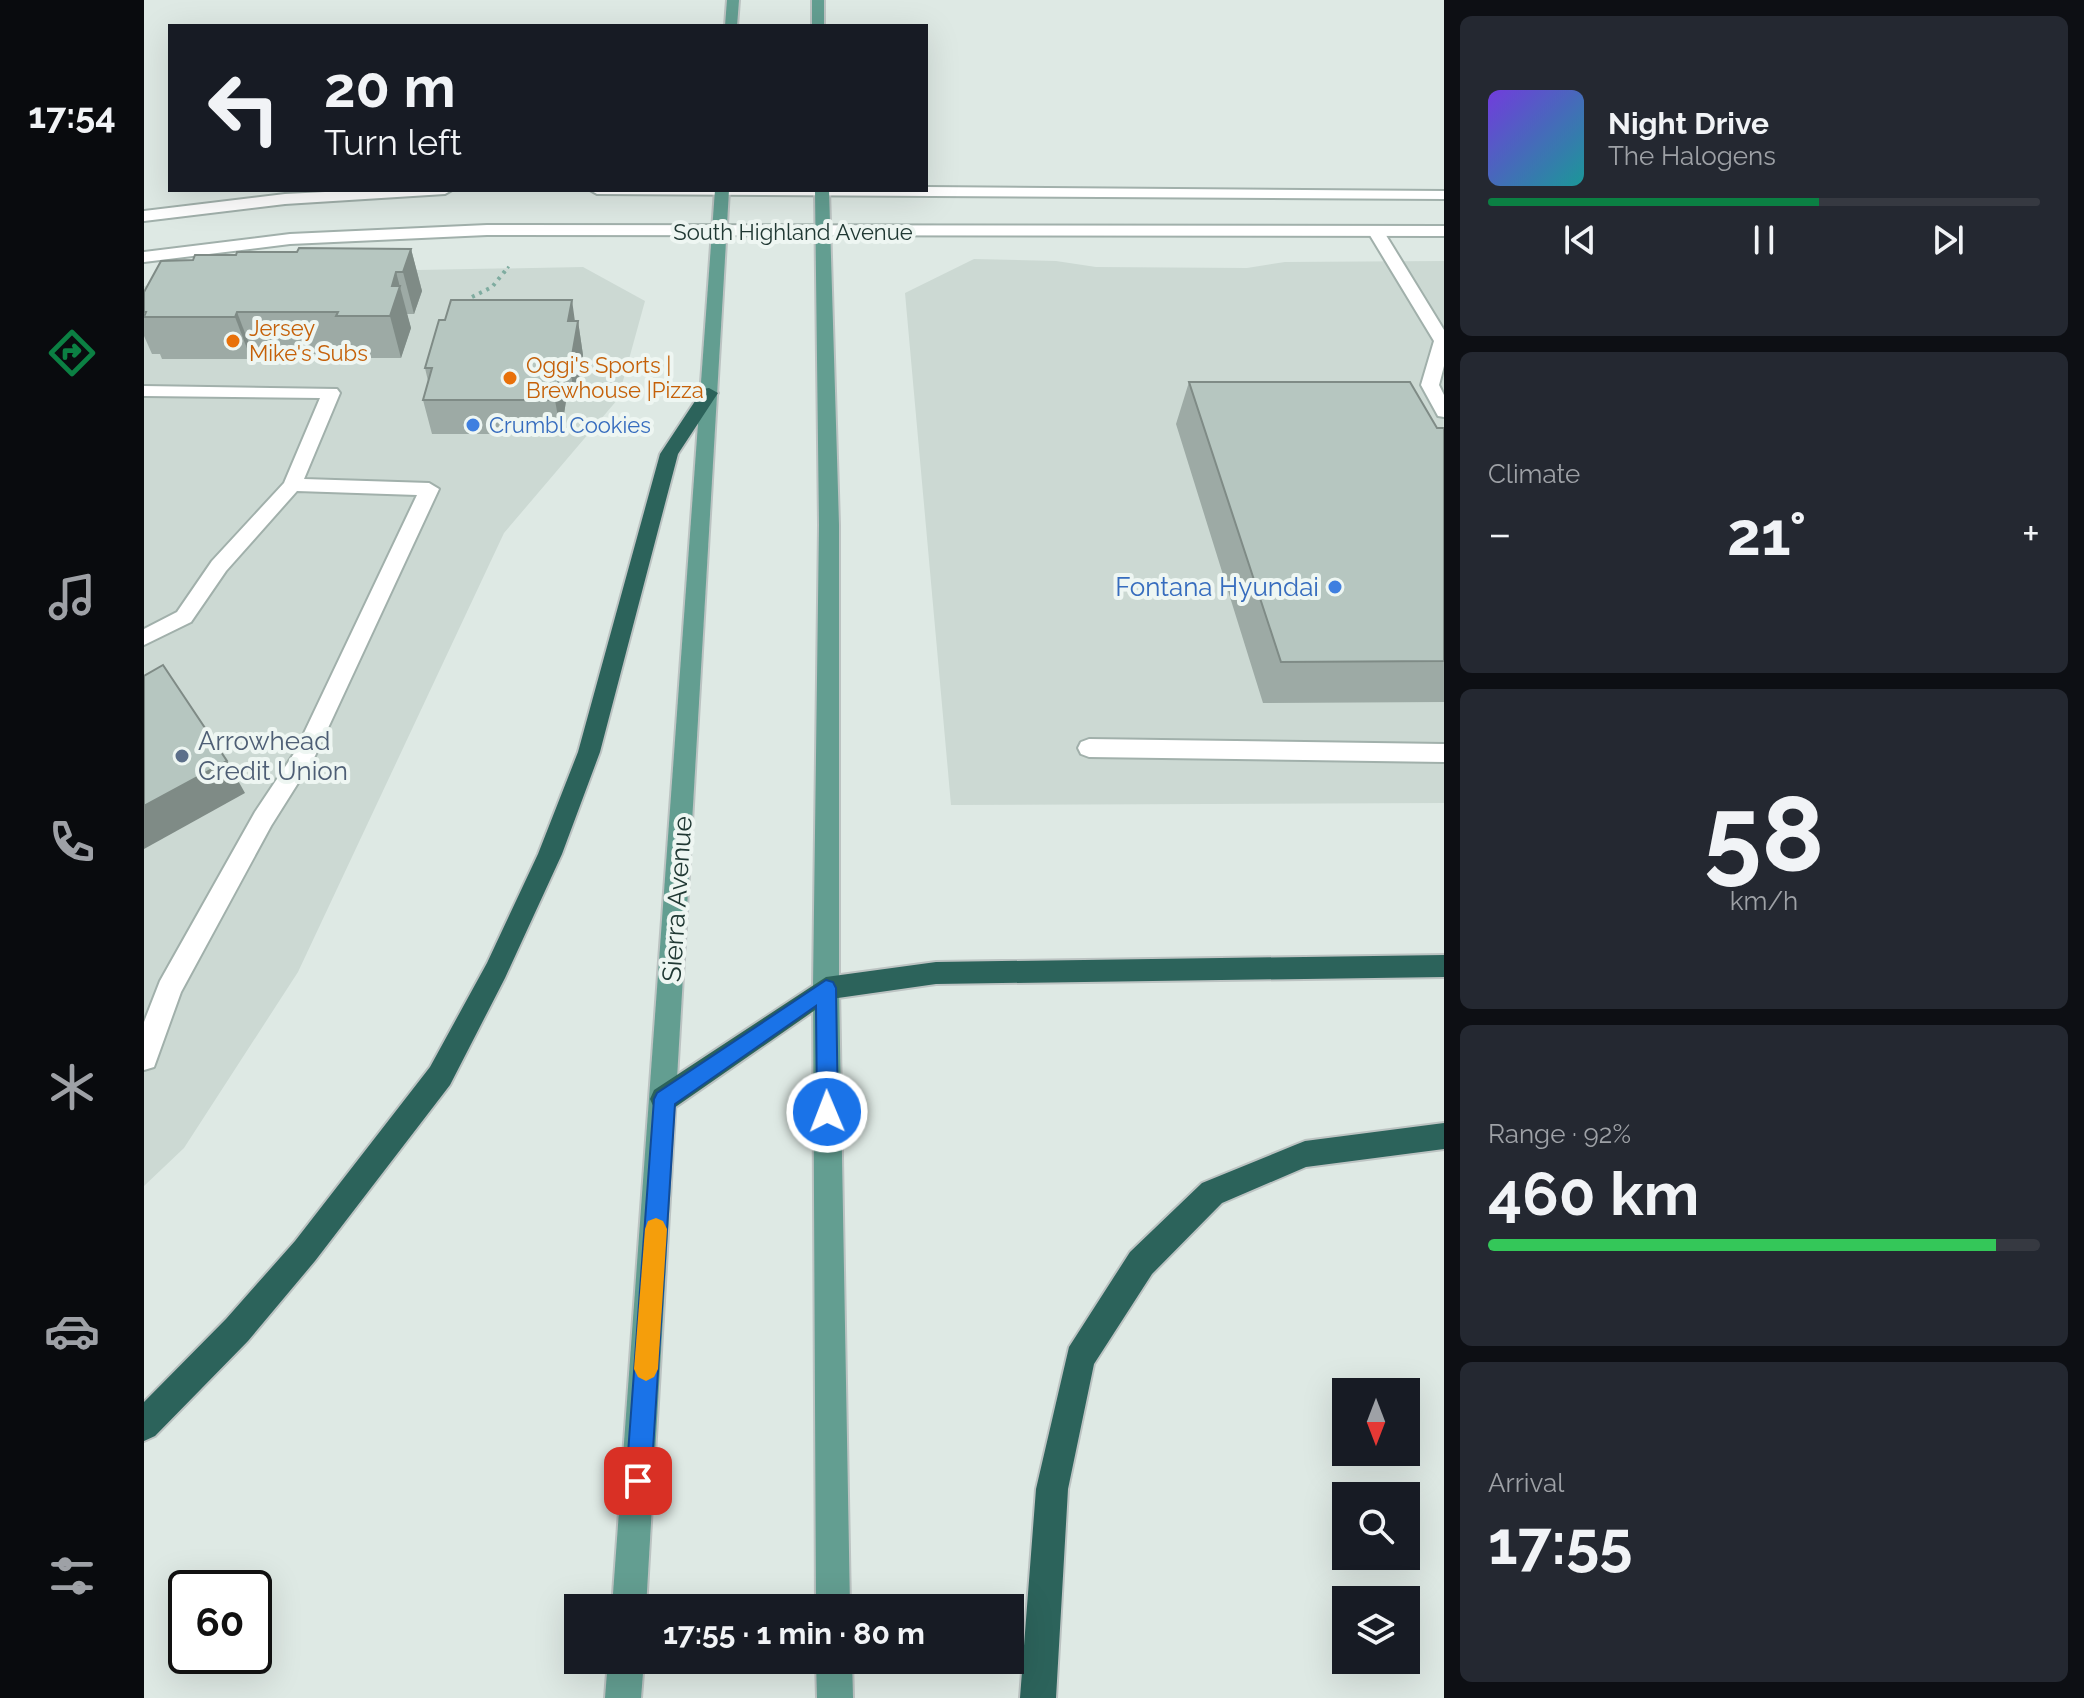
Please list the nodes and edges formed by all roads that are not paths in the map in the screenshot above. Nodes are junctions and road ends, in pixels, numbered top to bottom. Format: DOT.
graph roads {
  1 [pos="733,0"];
  2 [pos="818,0"];
  3 [pos="731,24"];
  4 [pos="818,24"];
  5 [pos="409,192"];
  6 [pos="722,192"];
  7 [pos="822,192"];
  8 [pos="1444,195"];
  9 [pos="144,216"];
  10 [pos="1444,231"];
  11 [pos="719,232"];
  12 [pos="1376,232"];
  13 [pos="824,233"];
  14 [pos="144,257"];
  15 [pos="1443,343"];
  16 [pos="144,391"];
  17 [pos="709,393"];
  18 [pos="1444,412"];
  19 [pos="292,485"];
  20 [pos="144,638"];
  21 [pos="1089,748"];
  22 [pos="1444,753"];
  23 [pos="1444,966"];
  24 [pos="826,988"];
  25 [pos="144,1058"];
  26 [pos="664,1099"];
  27 [pos="1444,1136"];
  28 [pos="144,1425"];
  29 [pos="630,1594"];
  30 [pos="833,1594"];
  31 [pos="625,1674"];
  32 [pos="834,1674"];
  33 [pos="623,1698"];
  34 [pos="835,1698"];
  35 [pos="1038,1698"];
  1 -- 3 [label="main road"];
  2 -- 4 [label="main road"];
  5 -- 9 [label="street"];
  6 -- 11 [label="main road, Sierra Avenue"];
  7 -- 8 [label="street, South Highland Avenue"];
  7 -- 13 [label="main road"];
  10 -- 12 [label="street, South Highland Avenue"];
  11 -- 13 [label="street, South Highland Avenue"];
  11 -- 14 [label="street, South Highland Avenue"];
  11 -- 17 [label="main road, Sierra Avenue"];
  12 -- 13 [label="street, South Highland Avenue"];
  12 -- 15 [label="street"];
  13 -- 24 [label="main road"];
  15 -- 18 [label="street"];
  16 -- 19 [label="street"];
  17 -- 26 [label="main road, Sierra Avenue"];
  17 -- 28 [label="highway"];
  19 -- 20 [label="street"];
  19 -- 25 [label="street"];
  21 -- 22 [label="street"];
  23 -- 24 [label="highway"];
  24 -- 26 [label="highway"];
  24 -- 30 [label="main road"];
  26 -- 29 [label="main road, Sierra Avenue"];
  27 -- 35 [label="highway"];
  31 -- 33 [label="main road"];
  32 -- 34 [label="main road"];
}
